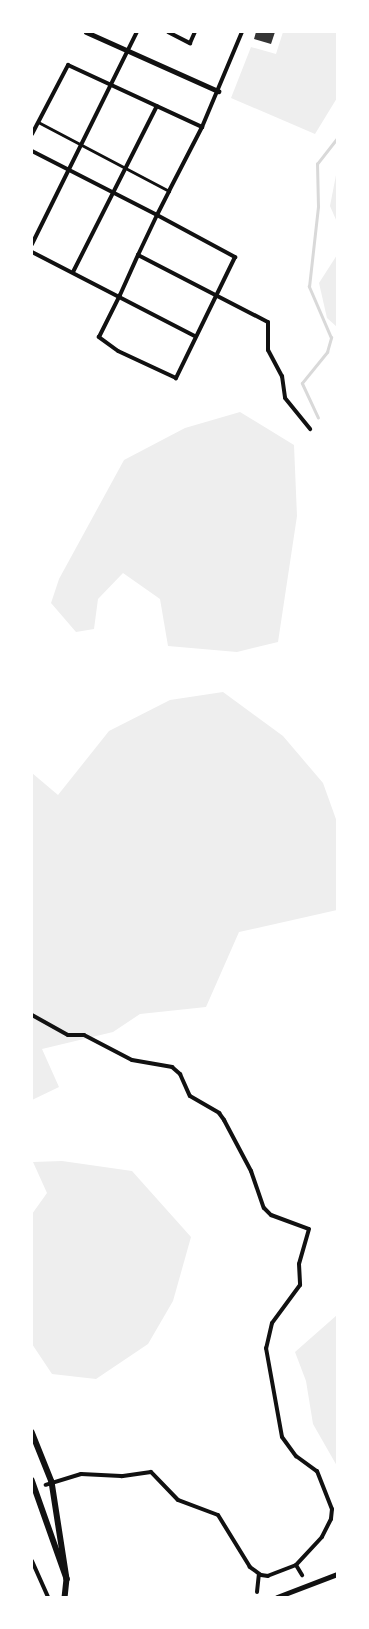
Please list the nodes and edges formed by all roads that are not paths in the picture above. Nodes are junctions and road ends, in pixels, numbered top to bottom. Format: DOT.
graph roads {
  1 [pos="86,32"];
  2 [pos="137,32"];
  3 [pos="168,32"];
  4 [pos="195,32"];
  5 [pos="242,32"];
  6 [pos="128,51"];
  7 [pos="111,85"];
  8 [pos="218,92"];
  9 [pos="157,106"];
  10 [pos="38,122"];
  11 [pos="202,127"];
  12 [pos="32,134"];
  13 [pos="82,145"];
  14 [pos="32,151"];
  15 [pos="125,168"];
  16 [pos="69,170"];
  17 [pos="168,191"];
  18 [pos="112,193"];
  19 [pos="157,215"];
  20 [pos="32,244"];
  21 [pos="32,252"];
  22 [pos="138,255"];
  23 [pos="73,272"];
  24 [pos="217,294"];
  25 [pos="120,295"];
  26 [pos="195,336"];
  27 [pos="310,429"];
  28 [pos="32,1015"];
  29 [pos="32,1432"];
  30 [pos="32,1480"];
  31 [pos="52,1482"];
  32 [pos="46,1485"];
  33 [pos="32,1561"];
  34 [pos="296,1565"];
  35 [pos="259,1574"];
  36 [pos="337,1574"];
  37 [pos="302,1575"];
  38 [pos="67,1579"];
  39 [pos="257,1592"];
  40 [pos="48,1597"];
  41 [pos="65,1597"];
  42 [pos="277,1597"];
  1 -- 6 [label="street"];
  2 -- 6 [label="street"];
  3 -- 4 [label="street"];
  5 -- 8 [label="street"];
  6 -- 7 [label="street"];
  6 -- 8 [label="street"];
  7 -- 9 [label="street"];
  7 -- 10 [label="street"];
  7 -- 13 [label="street"];
  8 -- 11 [label="street"];
  9 -- 11 [label="street"];
  9 -- 15 [label="street"];
  10 -- 12 [label="street"];
  10 -- 13 [label="street"];
  11 -- 17 [label="street"];
  13 -- 15 [label="street"];
  13 -- 16 [label="street"];
  14 -- 16 [label="street"];
  15 -- 17 [label="street"];
  15 -- 18 [label="street"];
  16 -- 18 [label="street"];
  16 -- 20 [label="street"];
  17 -- 19 [label="street"];
  18 -- 19 [label="street"];
  18 -- 23 [label="street"];
  19 -- 22 [label="street"];
  19 -- 24 [label="street"];
  21 -- 23 [label="street"];
  22 -- 24 [label="street"];
  22 -- 25 [label="street"];
  23 -- 25 [label="street"];
  24 -- 26 [label="street"];
  24 -- 27 [label="street"];
  25 -- 26 [label="street"];
  25 -- 26 [label="street"];
  28 -- 34 [label="street"];
  29 -- 31 [label="main road"];
  30 -- 38 [label="main road"];
  31 -- 32 [label="street"];
  31 -- 35 [label="street"];
  31 -- 38 [label="main road"];
  33 -- 40 [label="street"];
  34 -- 35 [label="street"];
  34 -- 37 [label="street"];
  35 -- 39 [label="street"];
  36 -- 42 [label="street"];
  38 -- 41 [label="main road"];
}
